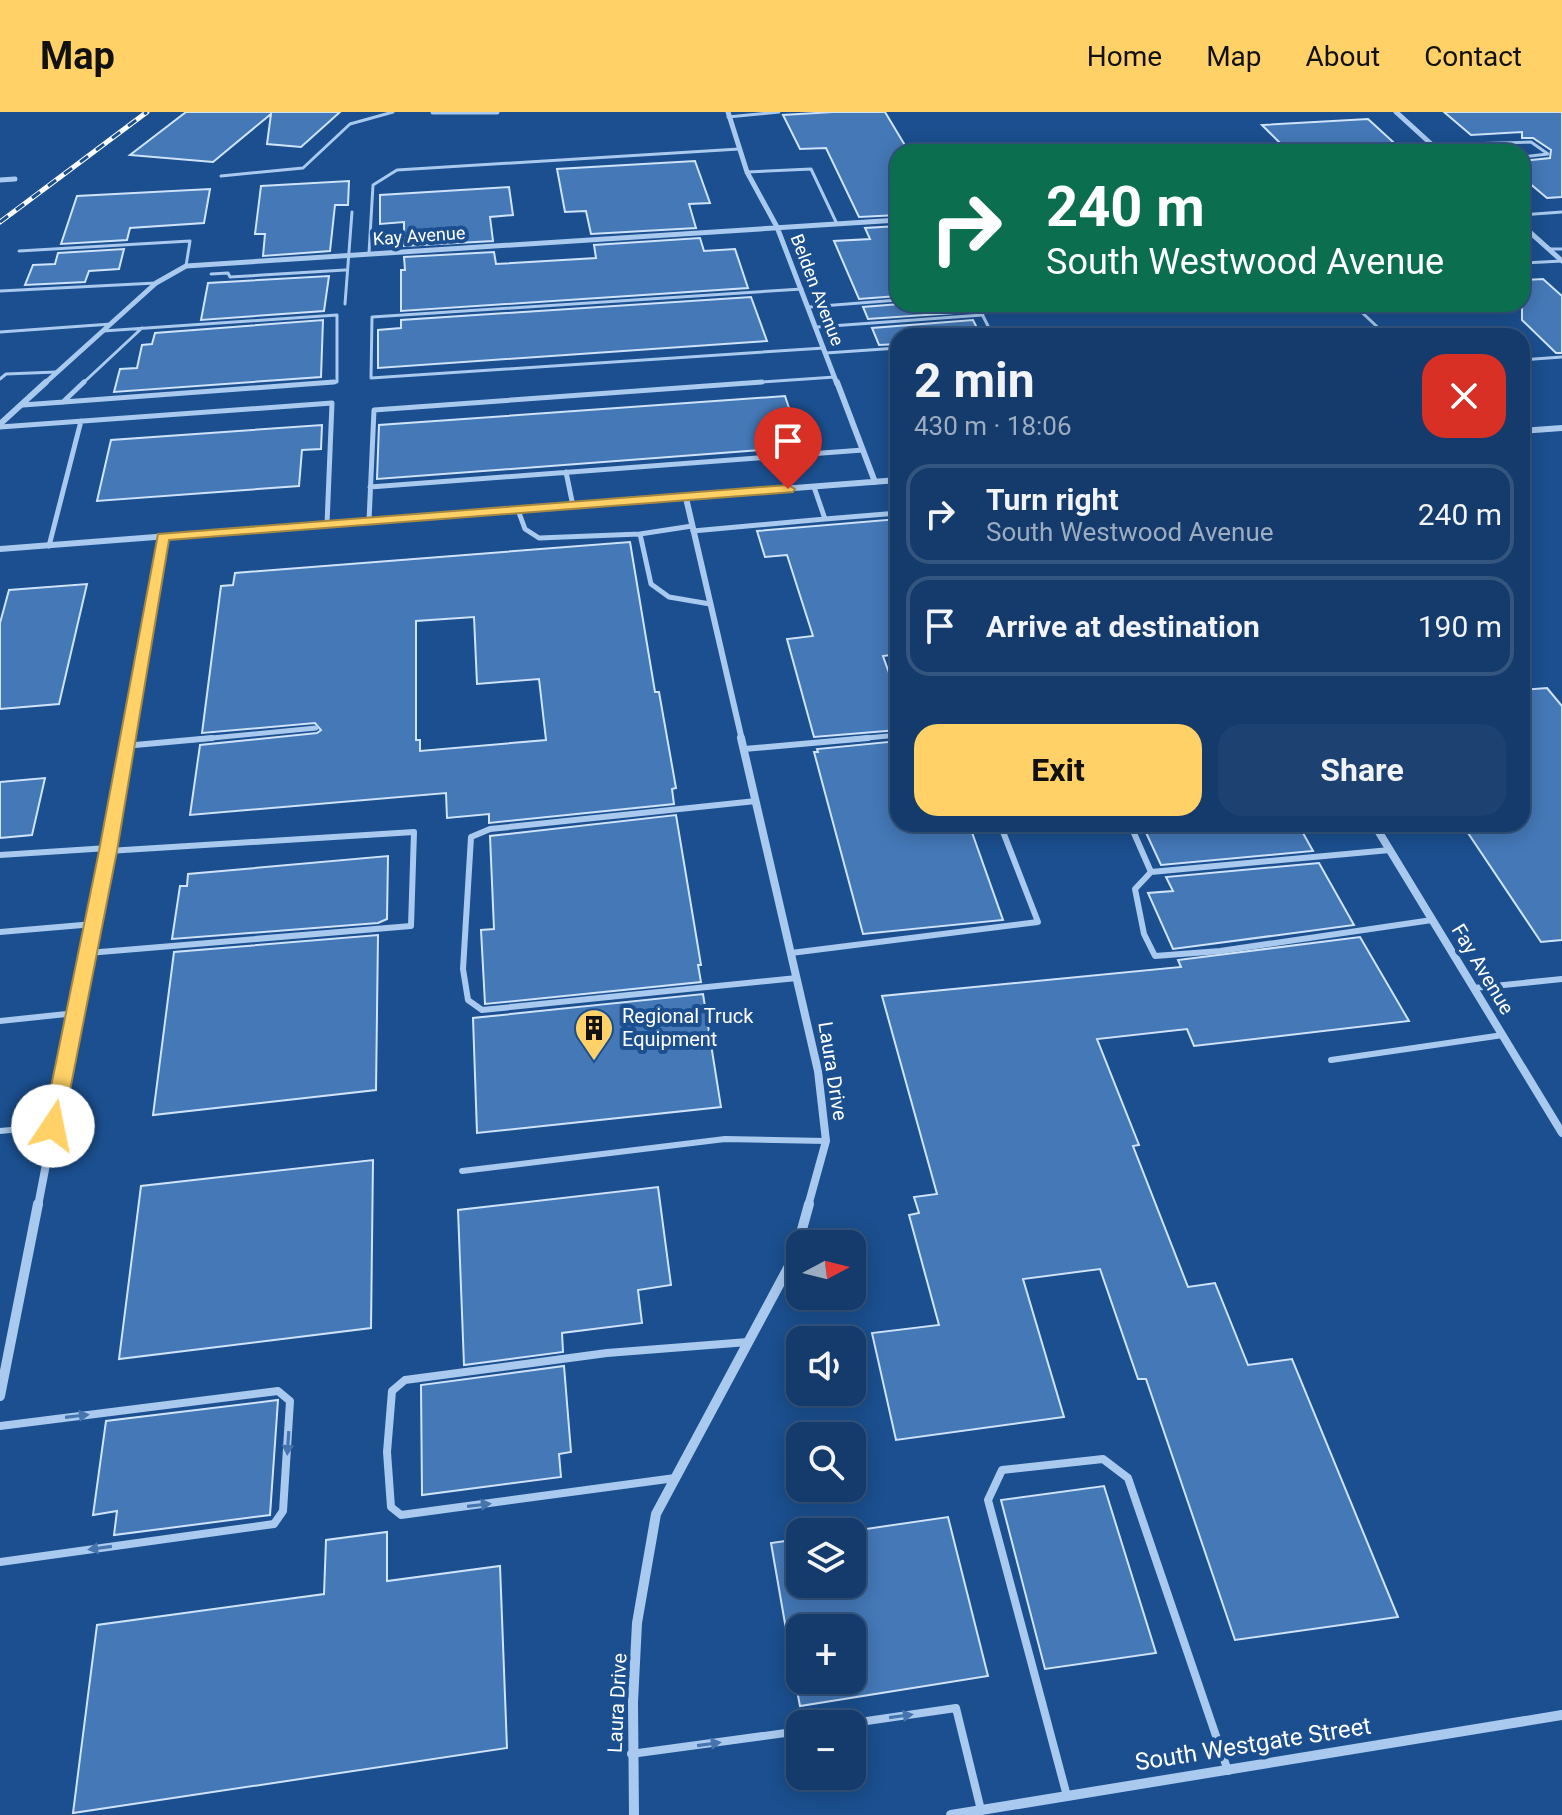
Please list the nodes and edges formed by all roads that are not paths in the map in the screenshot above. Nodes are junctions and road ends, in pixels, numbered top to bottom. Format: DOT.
graph roads {
  1 [pos="393,112"];
  2 [pos="433,112"];
  3 [pos="497,112"];
  4 [pos="779,112"];
  5 [pos="1396,112"];
  6 [pos="728,114"];
  7 [pos="1431,144"];
  8 [pos="1465,144"];
  9 [pos="739,149"];
  10 [pos="1530,156"];
  11 [pos="747,172"];
  12 [pos="221,176"];
  13 [pos="15,179"];
  14 [pos="0,180"];
  15 [pos="352,212"];
  16 [pos="1562,212"];
  17 [pos="1530,214"];
  18 [pos="890,221"];
  19 [pos="837,224"];
  20 [pos="777,227"];
  21 [pos="1530,232"];
  22 [pos="1548,249"];
  23 [pos="1562,249"];
  24 [pos="19,251"];
  25 [pos="369,253"];
  26 [pos="351,254"];
  27 [pos="1562,261"];
  28 [pos="222,262"];
  29 [pos="1530,263"];
  30 [pos="186,266"];
  31 [pos="345,270"];
  32 [pos="228,273"];
  33 [pos="211,274"];
  34 [pos="156,283"];
  35 [pos="802,289"];
  36 [pos="0,291"];
  37 [pos="890,301"];
  38 [pos="345,304"];
  39 [pos="809,307"];
  40 [pos="981,312"];
  41 [pos="1362,312"];
  42 [pos="983,315"];
  43 [pos="111,324"];
  44 [pos="817,327"];
  45 [pos="142,328"];
  46 [pos="989,328"];
  47 [pos="1378,328"];
  48 [pos="103,331"];
  49 [pos="0,332"];
  50 [pos="890,348"];
  51 [pos="825,350"];
  52 [pos="1562,357"];
  53 [pos="1530,359"];
  54 [pos="56,372"];
  55 [pos="835,377"];
  56 [pos="0,379"];
  57 [pos="63,402"];
  58 [pos="23,405"];
  59 [pos="81,421"];
  60 [pos="0,426"];
  61 [pos="1562,428"];
  62 [pos="1530,430"];
  63 [pos="863,450"];
  64 [pos="566,472"];
  65 [pos="890,481"];
  66 [pos="875,482"];
  67 [pos="370,487"];
  68 [pos="814,487"];
  69 [pos="686,498"];
  70 [pos="573,506"];
  71 [pos="518,510"];
  72 [pos="890,514"];
  73 [pos="825,519"];
  74 [pos="369,521"];
  75 [pos="327,524"];
  76 [pos="693,528"];
  77 [pos="640,534"];
  78 [pos="163,537"];
  79 [pos="49,546"];
  80 [pos="0,549"];
  81 [pos="710,604"];
  82 [pos="316,728"];
  83 [pos="890,736"];
  84 [pos="124,746"];
  85 [pos="744,749"];
  86 [pos="756,801"];
  87 [pos="1003,832"];
  88 [pos="1134,832"];
  89 [pos="1379,832"];
  90 [pos="108,850"];
  91 [pos="1390,850"];
  92 [pos="0,855"];
  93 [pos="1151,872"];
  94 [pos="1432,920"];
  95 [pos="94,924"];
  96 [pos="0,932"];
  97 [pos="88,953"];
  98 [pos="791,953"];
  99 [pos="797,978"];
  100 [pos="1562,979"];
  101 [pos="1474,988"];
  102 [pos="76,1013"];
  103 [pos="0,1021"];
  104 [pos="1503,1035"];
  105 [pos="1331,1060"];
  106 [pos="53,1126"];
  107 [pos="0,1131"];
  108 [pos="1562,1133"];
  109 [pos="826,1141"];
  110 [pos="462,1171"];
  111 [pos="748,1342"];
  112 [pos="0,1396"];
  113 [pos="0,1426"];
  114 [pos="675,1478"];
  115 [pos="0,1562"];
  116 [pos="1562,1715"];
  117 [pos="866,1721"];
  118 [pos="786,1733"];
  119 [pos="631,1754"];
  120 [pos="1228,1771"];
  121 [pos="1067,1796"];
  122 [pos="981,1810"];
  123 [pos="634,1815"];
  124 [pos="951,1815"];
  1 -- 12 [label="lane"];
  2 -- 3 [label="street"];
  4 -- 6 [label="lane"];
  5 -- 7 [label="street"];
  6 -- 9 [label="street, Belden Avenue"];
  8 -- 10 [label="lane"];
  9 -- 11 [label="street, Belden Avenue"];
  9 -- 25 [label="lane"];
  11 -- 19 [label="lane"];
  11 -- 20 [label="street, Belden Avenue"];
  13 -- 14 [label="street"];
  15 -- 26 [label="lane"];
  16 -- 17 [label="lane"];
  18 -- 19 [label="street, Kay Avenue"];
  19 -- 20 [label="street, Kay Avenue"];
  20 -- 25 [label="street, Kay Avenue"];
  20 -- 35 [label="street, Belden Avenue"];
  21 -- 22 [label="street"];
  22 -- 23 [label="lane"];
  22 -- 27 [label="street"];
  24 -- 30 [label="lane"];
  25 -- 26 [label="street, Kay Avenue"];
  26 -- 28 [label="street, Kay Avenue"];
  26 -- 31 [label="lane"];
  27 -- 29 [label="lane"];
  28 -- 30 [label="street, Kay Avenue"];
  28 -- 32 [label="lane"];
  30 -- 34 [label="street, Kay Avenue"];
  31 -- 32 [label="lane"];
  31 -- 38 [label="lane"];
  32 -- 33 [label="lane"];
  34 -- 36 [label="lane"];
  34 -- 43 [label="street, Kay Avenue"];
  35 -- 39 [label="street, Belden Avenue"];
  35 -- 51 [label="lane"];
  37 -- 39 [label="lane"];
  39 -- 44 [label="street, Belden Avenue"];
  40 -- 42 [label="lane"];
  41 -- 47 [label="lane"];
  42 -- 44 [label="lane"];
  42 -- 46 [label="lane"];
  43 -- 48 [label="street, Kay Avenue"];
  43 -- 49 [label="lane"];
  44 -- 51 [label="street, Belden Avenue"];
  45 -- 48 [label="lane"];
  45 -- 57 [label="lane"];
  45 -- 57 [label="lane"];
  48 -- 54 [label="street, Kay Avenue"];
  50 -- 51 [label="lane"];
  51 -- 55 [label="street, Belden Avenue"];
  52 -- 53 [label="lane"];
  54 -- 56 [label="lane"];
  54 -- 58 [label="street, Kay Avenue"];
  55 -- 63 [label="street, Belden Avenue"];
  55 -- 67 [label="lane"];
  57 -- 58 [label="lane"];
  58 -- 60 [label="street, Kay Avenue"];
  59 -- 60 [label="lane"];
  59 -- 75 [label="lane"];
  59 -- 79 [label="lane"];
  61 -- 62 [label="street"];
  63 -- 64 [label="lane"];
  63 -- 66 [label="street, Belden Avenue"];
  64 -- 67 [label="lane"];
  64 -- 70 [label="lane"];
  65 -- 66 [label="street"];
  66 -- 68 [label="street"];
  67 -- 74 [label="lane"];
  68 -- 69 [label="street"];
  68 -- 73 [label="lane"];
  69 -- 70 [label="street"];
  69 -- 76 [label="street, Laura Drive"];
  70 -- 71 [label="street"];
  71 -- 74 [label="street"];
  71 -- 77 [label="lane"];
  72 -- 73 [label="lane"];
  73 -- 76 [label="lane"];
  74 -- 75 [label="street"];
  75 -- 78 [label="street"];
  76 -- 77 [label="lane"];
  76 -- 81 [label="street, Laura Drive"];
  77 -- 81 [label="lane"];
  78 -- 79 [label="street"];
  78 -- 84 [label="street"];
  79 -- 80 [label="street"];
  81 -- 85 [label="street, Laura Drive"];
  82 -- 84 [label="lane"];
  83 -- 85 [label="lane"];
  84 -- 90 [label="street"];
  85 -- 86 [label="street, Laura Drive"];
  86 -- 98 [label="street, Laura Drive"];
  86 -- 99 [label="lane"];
  87 -- 98 [label="lane"];
  88 -- 93 [label="lane"];
  89 -- 91 [label="street, Fay Avenue"];
  90 -- 92 [label="lane"];
  90 -- 95 [label="street"];
  90 -- 97 [label="lane"];
  91 -- 93 [label="lane"];
  91 -- 94 [label="street, Fay Avenue"];
  93 -- 94 [label="lane"];
  94 -- 101 [label="street, Fay Avenue"];
  95 -- 96 [label="lane"];
  95 -- 97 [label="street"];
  97 -- 102 [label="street"];
  98 -- 99 [label="street, Laura Drive"];
  99 -- 109 [label="street, Laura Drive"];
  100 -- 101 [label="lane"];
  101 -- 104 [label="street, Fay Avenue"];
  102 -- 103 [label="lane"];
  102 -- 106 [label="street"];
  104 -- 105 [label="lane"];
  104 -- 108 [label="street, Fay Avenue"];
  106 -- 107 [label="lane"];
  106 -- 112 [label="street"];
  109 -- 110 [label="lane"];
  109 -- 111 [label="street, Laura Drive"];
  111 -- 114 [label="street, Laura Drive"];
  111 -- 114 [label="lane, one-way"];
  113 -- 115 [label="lane, one-way"];
  114 -- 119 [label="street, Laura Drive"];
  116 -- 120 [label="street, South Westgate Street"];
  117 -- 122 [label="lane, one-way"];
  119 -- 118 [label="lane, one-way"];
  119 -- 123 [label="street, Laura Drive"];
  120 -- 121 [label="street, South Westgate Street"];
  120 -- 121 [label="lane"];
  121 -- 122 [label="street, South Westgate Street"];
  122 -- 124 [label="street, South Westgate Street"];
}
